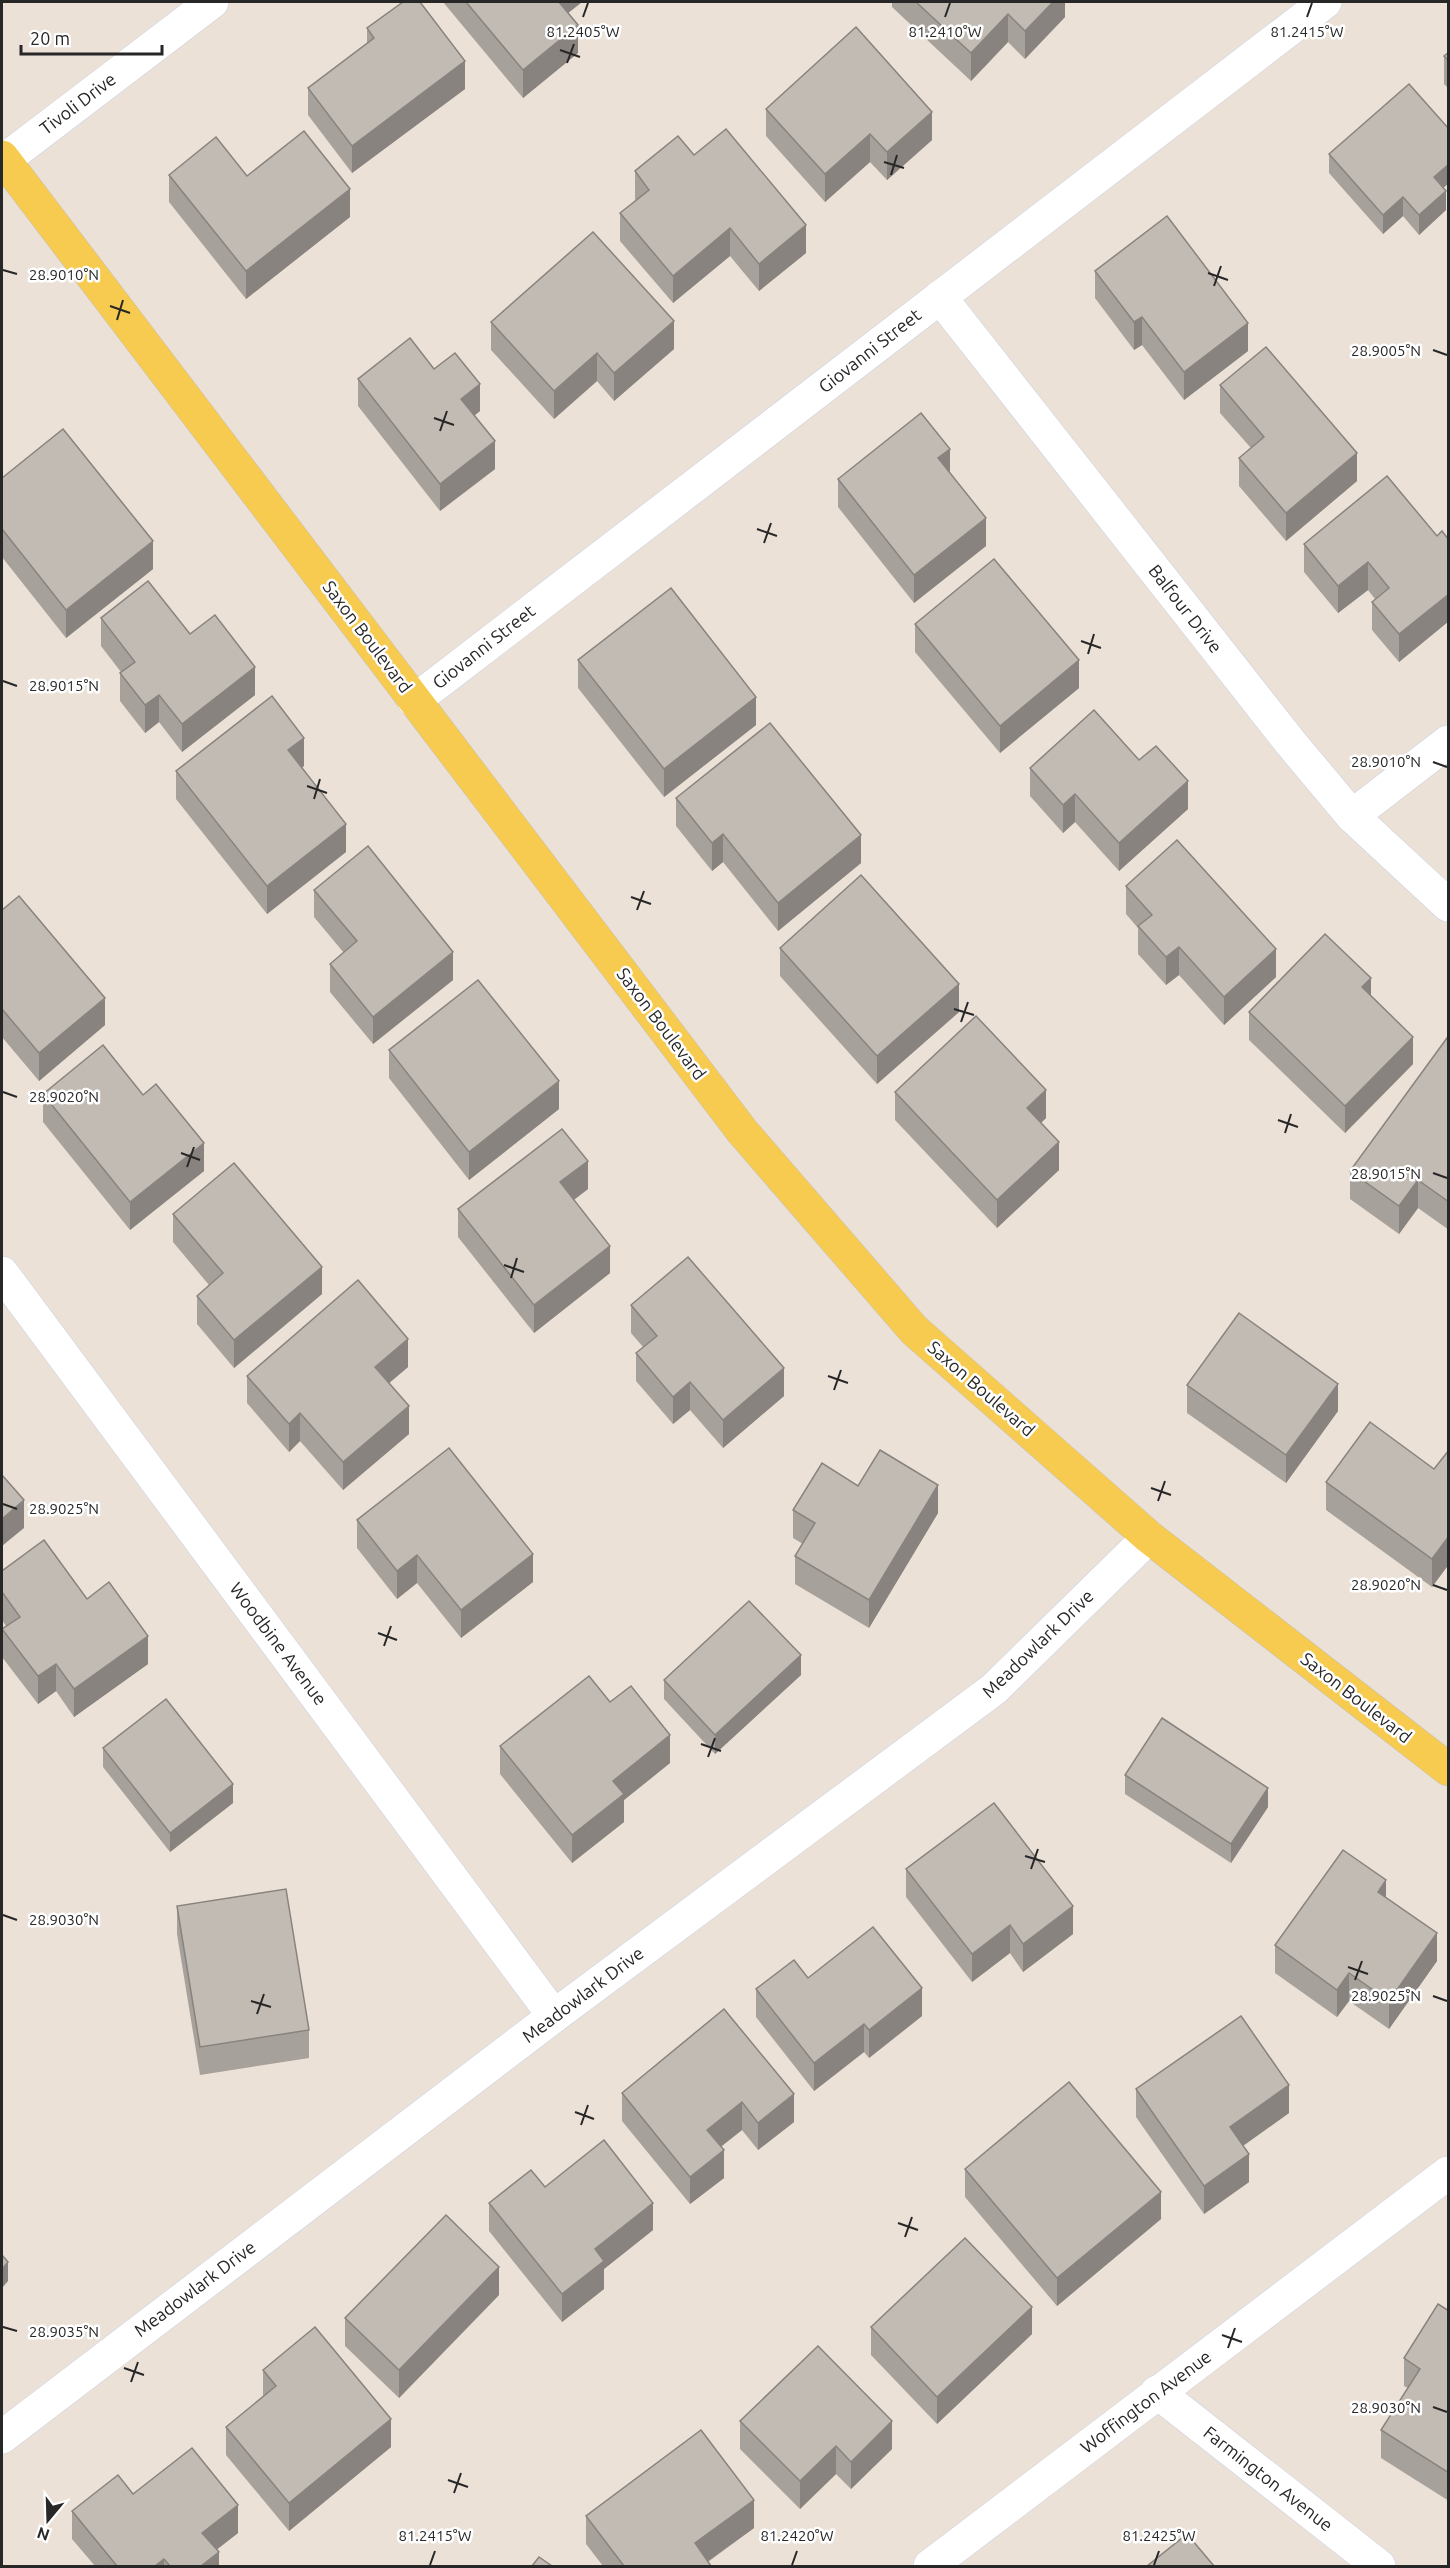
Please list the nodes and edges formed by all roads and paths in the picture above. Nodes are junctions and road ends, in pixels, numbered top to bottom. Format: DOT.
graph roads {
  1 [pos="212,2"];
  2 [pos="1325,2"];
  3 [pos="2,160"];
  4 [pos="940,297"];
  5 [pos="414,701"];
  6 [pos="1449,742"];
  7 [pos="1352,816"];
  8 [pos="1449,905"];
  9 [pos="2,1273"];
  10 [pos="1149,1537"];
  11 [pos="1449,1769"];
  12 [pos="554,2016"];
  13 [pos="1449,2173"];
  14 [pos="1157,2392"];
  15 [pos="2,2437"];
  16 [pos="930,2566"];
  17 [pos="1379,2566"];
  1 -- 3 [label="street, Tivoli Drive"];
  2 -- 4 [label="street, Giovanni Street"];
  3 -- 5 [label="main road, Saxon Boulevard"];
  4 -- 5 [label="street, Giovanni Street"];
  4 -- 7 [label="street, Balfour Drive"];
  5 -- 10 [label="main road, Saxon Boulevard"];
  6 -- 7 [label="street"];
  7 -- 8 [label="street, Balfour Drive"];
  9 -- 12 [label="street, Woodbine Avenue"];
  10 -- 11 [label="main road, Saxon Boulevard"];
  10 -- 12 [label="street, Meadowlark Drive"];
  12 -- 15 [label="street, Meadowlark Drive"];
  13 -- 14 [label="street, Woffington Avenue"];
  14 -- 16 [label="street, Woffington Avenue"];
  14 -- 17 [label="street, Farmington Avenue"];
}
